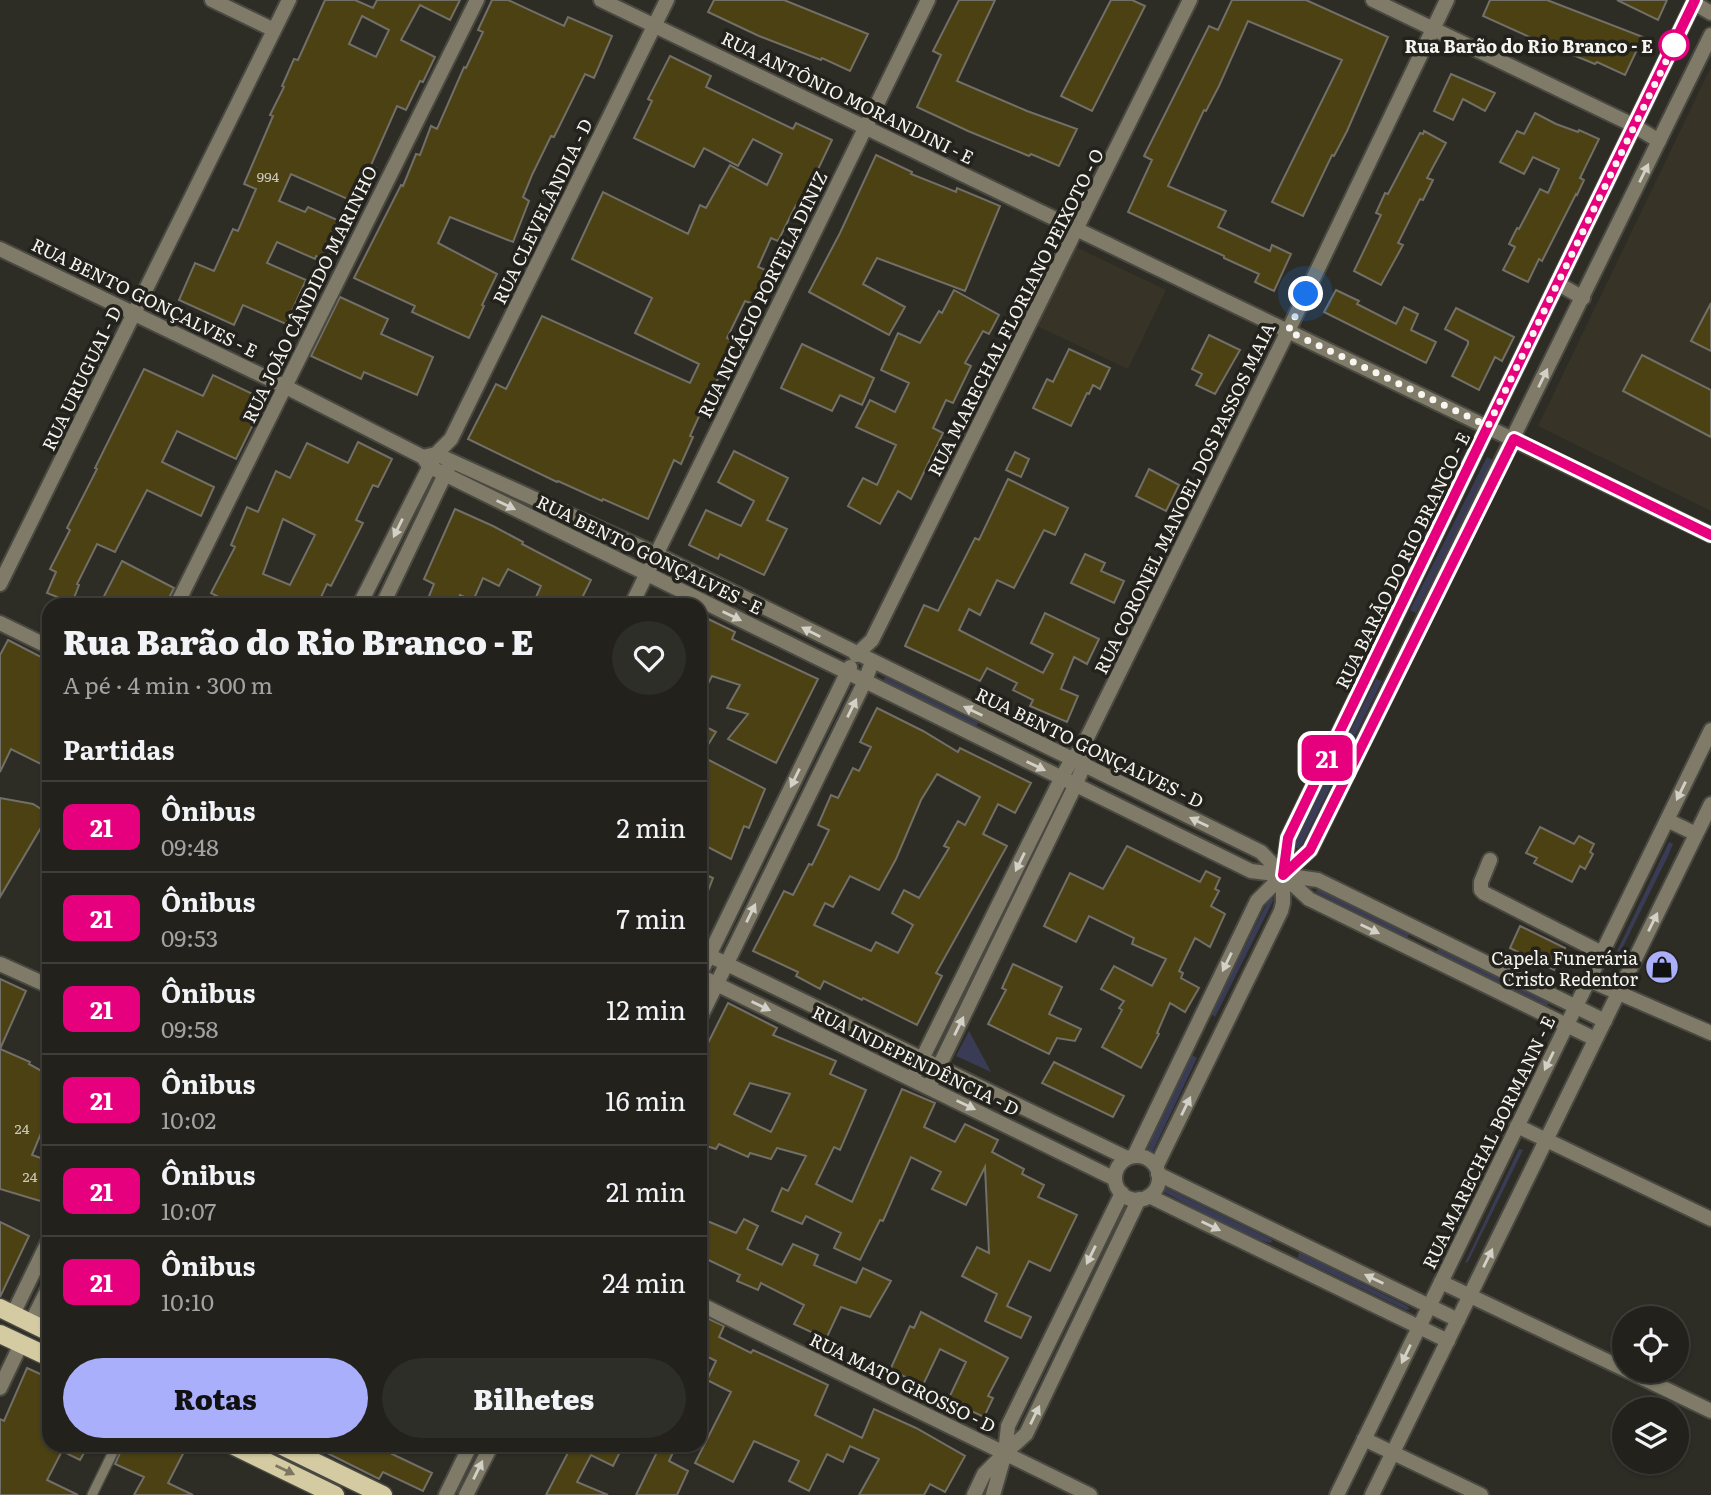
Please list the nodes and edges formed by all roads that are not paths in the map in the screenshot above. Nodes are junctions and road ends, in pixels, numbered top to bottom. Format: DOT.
graph roads {
  1 [pos="212,0"];
  2 [pos="289,0"];
  3 [pos="477,0"];
  4 [pos="601,0"];
  5 [pos="667,0"];
  6 [pos="928,0"];
  7 [pos="1190,0"];
  8 [pos="1373,0"];
  9 [pos="1447,0"];
  10 [pos="1695,1"];
  11 [pos="1711,13"];
  12 [pos="654,26"];
  13 [pos="1433,28"];
  14 [pos="274,30"];
  15 [pos="1711,35"];
  16 [pos="1633,125"];
  17 [pos="866,126"];
  18 [pos="1659,141"];
  19 [pos="1078,229"];
  20 [pos="0,249"];
  21 [pos="1558,283"];
  22 [pos="1583,298"];
  23 [pos="134,314"];
  24 [pos="1288,331"];
  25 [pos="284,386"];
  26 [pos="1488,426"];
  27 [pos="450,439"];
  28 [pos="1514,439"];
  29 [pos="430,459"];
  30 [pos="451,460"];
  31 [pos="445,474"];
  32 [pos="1711,535"];
  33 [pos="656,554"];
  34 [pos="646,574"];
  35 [pos="0,584"];
  36 [pos="180,598"];
  37 [pos="363,598"];
  38 [pos="386,598"];
  39 [pos="635,598"];
  40 [pos="695,598"];
  41 [pos="707,604"];
  42 [pos="0,623"];
  43 [pos="1386,636"];
  44 [pos="872,640"];
  45 [pos="42,644"];
  46 [pos="1410,648"];
  47 [pos="856,655"];
  48 [pos="872,662"];
  49 [pos="847,672"];
  50 [pos="865,681"];
  51 [pos="998,723"];
  52 [pos="1711,730"];
  53 [pos="988,743"];
  54 [pos="1078,762"];
  55 [pos="1061,779"];
  56 [pos="1075,786"];
  57 [pos="1711,804"];
  58 [pos="1166,805"];
  59 [pos="778,813"];
  60 [pos="1667,820"];
  61 [pos="796,822"];
  62 [pos="1157,825"];
  63 [pos="1696,834"];
  64 [pos="1490,860"];
  65 [pos="1283,875"];
  66 [pos="990,923"];
  67 [pos="1005,930"];
  68 [pos="1435,937"];
  69 [pos="707,947"];
  70 [pos="1602,953"];
  71 [pos="707,954"];
  72 [pos="1426,956"];
  73 [pos="0,964"];
  74 [pos="726,964"];
  75 [pos="707,979"];
  76 [pos="1589,979"];
  77 [pos="42,983"];
  78 [pos="717,984"];
  79 [pos="1618,992"];
  80 [pos="707,1004"];
  81 [pos="1576,1007"];
  82 [pos="1605,1021"];
  83 [pos="1567,1025"];
  84 [pos="853,1026"];
  85 [pos="1193,1033"];
  86 [pos="1711,1033"];
  87 [pos="1595,1039"];
  88 [pos="1216,1044"];
  89 [pos="844,1046"];
  90 [pos="922,1059"];
  91 [pos="938,1068"];
  92 [pos="912,1079"];
  93 [pos="929,1087"];
  94 [pos="1045,1119"];
  95 [pos="1517,1126"];
  96 [pos="1035,1139"];
  97 [pos="1546,1140"];
  98 [pos="1130,1157"];
  99 [pos="1157,1171"];
  100 [pos="1115,1179"];
  101 [pos="1122,1193"];
  102 [pos="1144,1198"];
  103 [pos="1711,1219"];
  104 [pos="1293,1240"];
  105 [pos="42,1252"];
  106 [pos="1284,1261"];
  107 [pos="1441,1282"];
  108 [pos="1469,1296"];
  109 [pos="42,1301"];
  110 [pos="1429,1306"];
  111 [pos="707,1307"];
  112 [pos="1065,1309"];
  113 [pos="7,1311"];
  114 [pos="1083,1318"];
  115 [pos="1458,1320"];
  116 [pos="31,1323"];
  117 [pos="1419,1327"];
  118 [pos="42,1328"];
  119 [pos="0,1335"];
  120 [pos="1448,1341"];
  121 [pos="21,1344"];
  122 [pos="42,1354"];
  123 [pos="1612,1364"];
  124 [pos="1652,1383"];
  125 [pos="0,1388"];
  126 [pos="1711,1411"];
  127 [pos="1364,1439"];
  128 [pos="113,1452"];
  129 [pos="246,1452"];
  130 [pos="294,1452"];
  131 [pos="467,1452"];
  132 [pos="488,1452"];
  133 [pos="1392,1452"];
  134 [pos="1005,1453"];
  135 [pos="92,1495"];
  136 [pos="335,1495"];
  137 [pos="383,1495"];
  138 [pos="446,1495"];
  139 [pos="466,1495"];
  140 [pos="974,1495"];
  141 [pos="993,1495"];
  142 [pos="1090,1495"];
  143 [pos="1337,1495"];
  144 [pos="1371,1495"];
  145 [pos="1482,1495"];
  1 -- 14 [label="street"];
  2 -- 14 [label="street, RUA URUGUAI - D"];
  3 -- 25 [label="street, RUA JOÃO CÂNDIDO MARINHO"];
  4 -- 12 [label="street, RUA ANTÔNIO MORANDINI - E"];
  5 -- 12 [label="street, RUA CLEVELÂNDIA - D"];
  6 -- 17 [label="street, RUA NICÁCIO PORTELA DINIZ"];
  7 -- 19 [label="street, RUA MARECHAL FLORIANO PEIXOTO - O"];
  8 -- 13 [label="street"];
  9 -- 13 [label="street, RUA CORONEL MANOEL DOS PASSOS MAIA"];
  10 -- 11 [label="street"];
  10 -- 16 [label="street, RUA BARÃO DO RIO BRANCO - E"];
  12 -- 17 [label="street, RUA ANTÔNIO MORANDINI - E"];
  12 -- 27 [label="street, RUA CLEVELÂNDIA - D"];
  13 -- 16 [label="street"];
  13 -- 24 [label="street, RUA CORONEL MANOEL DOS PASSOS MAIA"];
  14 -- 23 [label="street, RUA URUGUAI - D"];
  15 -- 18 [label="street"];
  16 -- 18 [label="street"];
  16 -- 21 [label="street, RUA BARÃO DO RIO BRANCO - E"];
  17 -- 19 [label="street, RUA ANTÔNIO MORANDINI - E"];
  17 -- 33 [label="street, RUA NICÁCIO PORTELA DINIZ"];
  22 -- 18 [label="street, one-way"];
  19 -- 24 [label="street, RUA ANTÔNIO MORANDINI - E"];
  19 -- 44 [label="street, RUA MARECHAL FLORIANO PEIXOTO - O"];
  20 -- 23 [label="street, RUA BENTO GONÇALVES - E"];
  21 -- 22 [label="street"];
  21 -- 26 [label="street, RUA BARÃO DO RIO BRANCO - E"];
  28 -- 22 [label="street, one-way"];
  23 -- 25 [label="street, RUA BENTO GONÇALVES - E"];
  23 -- 35 [label="street, RUA URUGUAI - D"];
  24 -- 26 [label="street, RUA ANTÔNIO MORANDINI - E"];
  24 -- 54 [label="street, RUA CORONEL MANOEL DOS PASSOS MAIA"];
  25 -- 29 [label="street, RUA BENTO GONÇALVES - E"];
  25 -- 36 [label="street, RUA JOÃO CÂNDIDO MARINHO"];
  26 -- 28 [label="street, RUA ANTÔNIO MORANDINI - E"];
  26 -- 43 [label="street, RUA BARÃO DO RIO BRANCO - E"];
  27 -- 29 [label="street, RUA CLEVELÂNDIA - D"];
  27 -- 30 [label="street, RUA CLEVELÂNDIA - D"];
  28 -- 32 [label="street, RUA ANTÔNIO MORANDINI - E"];
  28 -- 46 [label="street"];
  29 -- 30 [label="street, RUA BENTO GONÇALVES - E"];
  29 -- 31 [label="street, RUA BENTO GONÇALVES - E"];
  29 -- 37 [label="street, RUA CLEVELÂNDIA - D, one-way"];
  30 -- 31 [label="street, RUA CLEVELÂNDIA - D"];
  30 -- 33 [label="street, RUA BENTO GONÇALVES - E"];
  31 -- 34 [label="street, RUA BENTO GONÇALVES - E, one-way"];
  31 -- 38 [label="street, RUA CLEVELÂNDIA - D"];
  33 -- 34 [label="street, RUA NICÁCIO PORTELA DINIZ"];
  47 -- 33 [label="street, RUA BENTO GONÇALVES - E, one-way"];
  34 -- 39 [label="street, RUA NICÁCIO PORTELA DINIZ"];
  34 -- 40 [label="street, RUA BENTO GONÇALVES - E, one-way"];
  41 -- 49 [label="street, RUA BENTO GONÇALVES - E, one-way"];
  42 -- 45 [label="street"];
  43 -- 46 [label="street"];
  43 -- 65 [label="street, RUA BARÃO DO RIO BRANCO - E"];
  44 -- 47 [label="street, RUA MARECHAL FLORIANO PEIXOTO - O"];
  44 -- 48 [label="street, RUA MARECHAL FLORIANO PEIXOTO - O"];
  46 -- 65 [label="street"];
  47 -- 48 [label="street, RUA BENTO GONÇALVES - E"];
  47 -- 49 [label="street, RUA MARECHAL FLORIANO PEIXOTO - O"];
  48 -- 50 [label="street, RUA MARECHAL FLORIANO PEIXOTO - O"];
  51 -- 48 [label="street, RUA BENTO GONÇALVES - D, one-way"];
  49 -- 50 [label="street, RUA BENTO GONÇALVES - E"];
  49 -- 59 [label="street, RUA MARECHAL FLORIANO PEIXOTO - O, one-way"];
  50 -- 53 [label="street"];
  61 -- 50 [label="street, RUA MARECHAL FLORIANO PEIXOTO - O, one-way"];
  51 -- 53 [label="street"];
  51 -- 54 [label="street, RUA BENTO GONÇALVES - D"];
  52 -- 60 [label="street, RUA MARECHAL BORMANN - E, one-way"];
  53 -- 55 [label="street, one-way"];
  54 -- 55 [label="street"];
  54 -- 56 [label="street, RUA CORONEL MANOEL DOS PASSOS MAIA"];
  54 -- 58 [label="street, RUA BENTO GONÇALVES - D"];
  55 -- 56 [label="street"];
  55 -- 66 [label="street, one-way"];
  56 -- 62 [label="street"];
  56 -- 67 [label="street, RUA CORONEL MANOEL DOS PASSOS MAIA"];
  57 -- 63 [label="street"];
  58 -- 62 [label="street"];
  65 -- 58 [label="street, RUA BENTO GONÇALVES - D, one-way"];
  59 -- 61 [label="street"];
  59 -- 69 [label="street, RUA MARECHAL FLORIANO PEIXOTO - O"];
  60 -- 63 [label="street"];
  60 -- 70 [label="street, RUA MARECHAL BORMANN - E"];
  74 -- 61 [label="street, RUA MARECHAL FLORIANO PEIXOTO - O, one-way"];
  62 -- 65 [label="street"];
  79 -- 63 [label="street, one-way"];
  64 -- 70 [label="street"];
  65 -- 68 [label="street"];
  65 -- 72 [label="street, RUA BENTO GONÇALVES - D, one-way"];
  65 -- 85 [label="street, one-way"];
  65 -- 88 [label="street, RUA BARÃO DO RIO BRANCO - E"];
  66 -- 67 [label="street"];
  66 -- 90 [label="street"];
  91 -- 67 [label="street, RUA CORONEL MANOEL DOS PASSOS MAIA, one-way"];
  68 -- 72 [label="street"];
  68 -- 81 [label="street"];
  70 -- 76 [label="street, RUA MARECHAL BORMANN - E"];
  71 -- 74 [label="street, RUA INDEPENDÊNCIA - D"];
  72 -- 83 [label="street, RUA BENTO GONÇALVES - D"];
  73 -- 77 [label="street"];
  74 -- 78 [label="street, RUA MARECHAL FLORIANO PEIXOTO - O"];
  74 -- 84 [label="street, RUA INDEPENDÊNCIA - D"];
  75 -- 78 [label="street, RUA INDEPENDÊNCIA - D"];
  76 -- 79 [label="street"];
  76 -- 81 [label="street, RUA MARECHAL BORMANN - E"];
  78 -- 80 [label="street, RUA MARECHAL FLORIANO PEIXOTO - O"];
  78 -- 89 [label="street, RUA INDEPENDÊNCIA - D, one-way"];
  79 -- 82 [label="street"];
  79 -- 86 [label="street"];
  81 -- 82 [label="street"];
  81 -- 83 [label="street, RUA MARECHAL BORMANN - E"];
  82 -- 87 [label="street"];
  83 -- 87 [label="street, RUA BENTO GONÇALVES - D"];
  83 -- 95 [label="street, RUA MARECHAL BORMANN - E, one-way"];
  84 -- 89 [label="street"];
  84 -- 90 [label="street, RUA INDEPENDÊNCIA - D"];
  85 -- 88 [label="street"];
  85 -- 98 [label="street"];
  87 -- 97 [label="street"];
  99 -- 88 [label="street, RUA BARÃO DO RIO BRANCO - E, one-way"];
  89 -- 92 [label="street, RUA INDEPENDÊNCIA - D"];
  90 -- 91 [label="street, RUA INDEPENDÊNCIA - D"];
  90 -- 92 [label="street"];
  91 -- 93 [label="street, RUA CORONEL MANOEL DOS PASSOS MAIA"];
  91 -- 94 [label="street, RUA INDEPENDÊNCIA - D"];
  92 -- 93 [label="street, RUA INDEPENDÊNCIA - D"];
  93 -- 96 [label="street, RUA INDEPENDÊNCIA - D, one-way"];
  94 -- 96 [label="street"];
  94 -- 98 [label="street, RUA INDEPENDÊNCIA - D"];
  95 -- 97 [label="street"];
  95 -- 107 [label="street, RUA MARECHAL BORMANN - E"];
  96 -- 100 [label="street, RUA INDEPENDÊNCIA - D"];
  97 -- 103 [label="street"];
  108 -- 97 [label="street, one-way"];
  98 -- 99 [label="street"];
  98 -- 100 [label="street"];
  99 -- 102 [label="street"];
  99 -- 104 [label="street"];
  100 -- 101 [label="street"];
  101 -- 102 [label="street"];
  101 -- 112 [label="street, one-way"];
  102 -- 106 [label="street, one-way"];
  102 -- 114 [label="street"];
  104 -- 106 [label="street"];
  110 -- 104 [label="street, one-way"];
  105 -- 113 [label="street"];
  106 -- 117 [label="street"];
  107 -- 108 [label="street"];
  107 -- 110 [label="street, RUA MARECHAL BORMANN - E"];
  108 -- 115 [label="street"];
  108 -- 123 [label="street"];
  109 -- 116 [label="street"];
  110 -- 115 [label="street"];
  110 -- 117 [label="street, RUA MARECHAL BORMANN - E"];
  111 -- 134 [label="street, RUA MATO GROSSO - D"];
  112 -- 114 [label="street"];
  112 -- 134 [label="street"];
  113 -- 116 [label="main road"];
  134 -- 114 [label="street, one-way"];
  115 -- 120 [label="street"];
  116 -- 118 [label="main road"];
  117 -- 120 [label="street"];
  117 -- 127 [label="street, RUA MARECHAL BORMANN - E, one-way"];
  119 -- 121 [label="main road"];
  120 -- 133 [label="street"];
  121 -- 122 [label="main road"];
  121 -- 125 [label="street"];
  124 -- 126 [label="street"];
  127 -- 133 [label="street"];
  127 -- 143 [label="street, RUA MARECHAL BORMANN - E"];
  128 -- 135 [label="lane"];
  129 -- 136 [label="main road, one-way"];
  130 -- 137 [label="main road"];
  131 -- 138 [label="street"];
  139 -- 132 [label="street, one-way"];
  133 -- 144 [label="street"];
  133 -- 145 [label="street"];
  134 -- 140 [label="street"];
  134 -- 141 [label="street"];
  134 -- 142 [label="street, RUA MATO GROSSO - D"];
}
